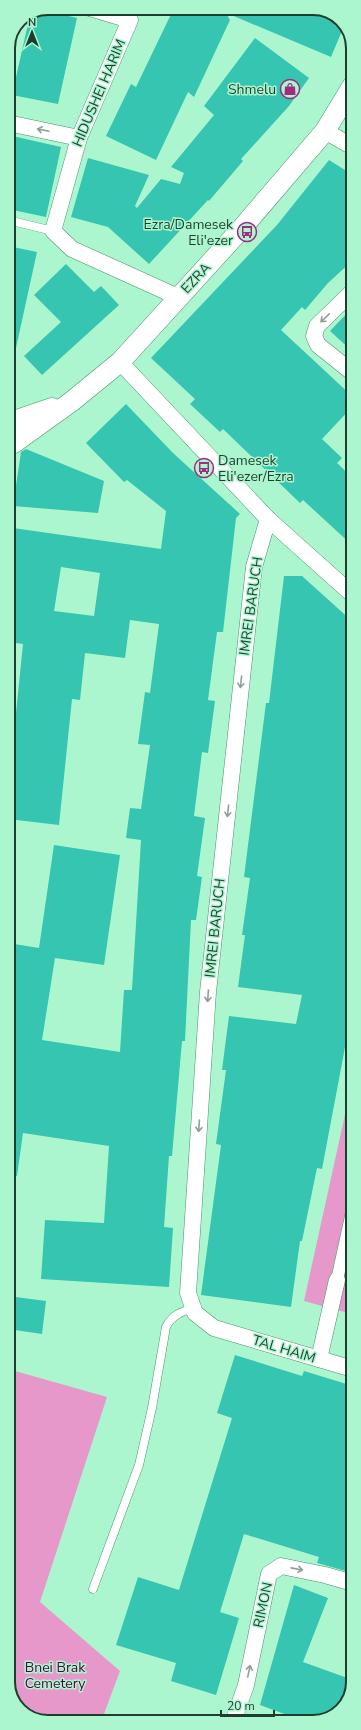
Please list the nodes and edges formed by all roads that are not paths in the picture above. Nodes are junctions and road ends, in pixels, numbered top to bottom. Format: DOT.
graph roads {
  1 [pos="113,15"];
  2 [pos="346,96"];
  3 [pos="15,124"];
  4 [pos="325,131"];
  5 [pos="78,138"];
  6 [pos="346,143"];
  7 [pos="15,222"];
  8 [pos="53,231"];
  9 [pos="178,297"];
  10 [pos="346,298"];
  11 [pos="120,362"];
  12 [pos="346,367"];
  13 [pos="71,402"];
  14 [pos="15,421"];
  15 [pos="15,442"];
  16 [pos="268,520"];
  17 [pos="346,589"];
  18 [pos="346,1239"];
  19 [pos="337,1280"];
  20 [pos="193,1308"];
  21 [pos="214,1328"];
  22 [pos="319,1359"];
  23 [pos="346,1367"];
  24 [pos="346,1581"];
  25 [pos="93,1589"];
  26 [pos="236,1715"];
  1 -- 5 [label="street, HIDUSHEI HARIM"];
  2 -- 4 [label="street, EZRA"];
  5 -- 3 [label="street, one-way"];
  4 -- 6 [label="street"];
  4 -- 9 [label="street, EZRA"];
  5 -- 8 [label="street, HIDUSHEI HARIM"];
  7 -- 8 [label="lane"];
  8 -- 9 [label="street"];
  9 -- 11 [label="street, EZRA"];
  10 -- 12 [label="street, one-way"];
  11 -- 13 [label="street, EZRA"];
  11 -- 16 [label="street"];
  13 -- 14 [label="street, EZRA"];
  13 -- 15 [label="street, EZRA"];
  16 -- 17 [label="street"];
  16 -- 20 [label="street, IMREI BARUCH, one-way"];
  18 -- 19 [label="street"];
  19 -- 22 [label="street"];
  20 -- 21 [label="street, IMREI BARUCH"];
  20 -- 25 [label="lane"];
  21 -- 22 [label="street, TAL HAIM"];
  22 -- 23 [label="street, TAL HAIM"];
  26 -- 24 [label="street, RIMON, one-way"];
}
